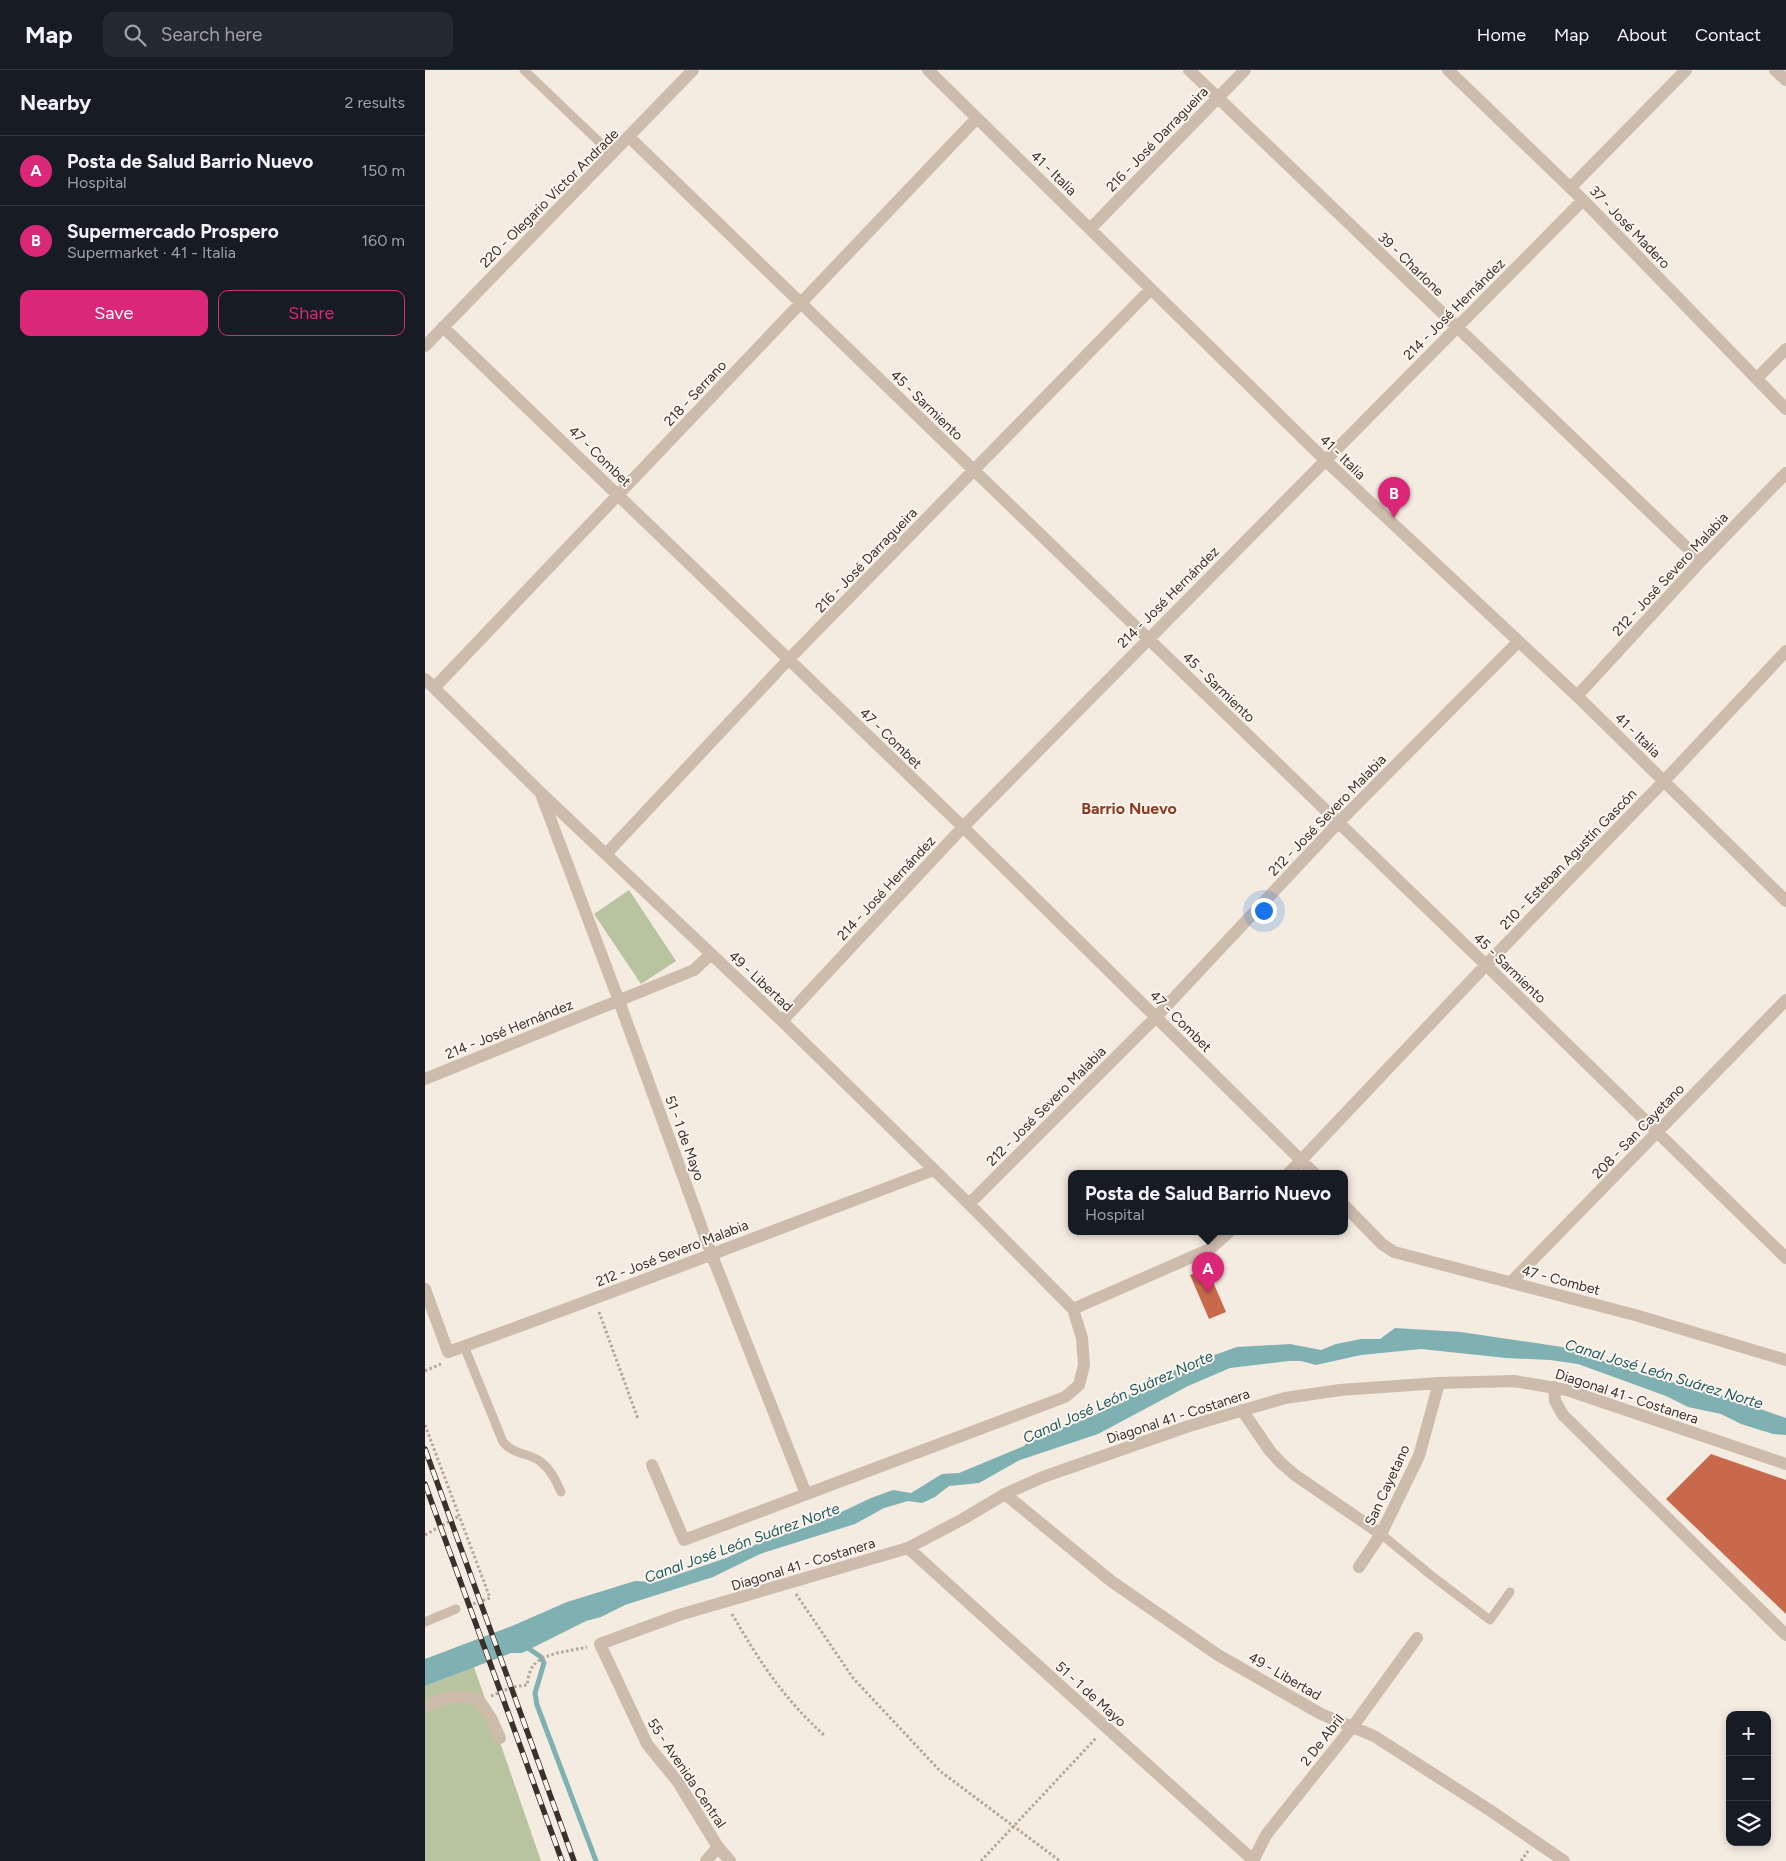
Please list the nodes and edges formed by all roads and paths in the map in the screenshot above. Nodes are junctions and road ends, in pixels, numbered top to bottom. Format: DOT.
graph roads {
  1 [pos="524,70"];
  2 [pos="693,70"];
  3 [pos="928,70"];
  4 [pos="1189,70"];
  5 [pos="1245,70"];
  6 [pos="1448,70"];
  7 [pos="1686,70"];
  8 [pos="1775,70"];
  9 [pos="1786,80"];
  10 [pos="1217,98"];
  11 [pos="977,118"];
  12 [pos="629,138"];
  13 [pos="613,155"];
  14 [pos="1570,188"];
  15 [pos="1583,200"];
  16 [pos="1090,229"];
  17 [pos="1151,289"];
  18 [pos="800,302"];
  19 [pos="443,327"];
  20 [pos="1457,328"];
  21 [pos="425,346"];
  22 [pos="1786,349"];
  23 [pos="1757,378"];
  24 [pos="1786,409"];
  25 [pos="1325,460"];
  26 [pos="974,472"];
  27 [pos="1786,473"];
  28 [pos="619,496"];
  29 [pos="1701,561"];
  30 [pos="1148,639"];
  31 [pos="1518,642"];
  32 [pos="1786,651"];
  33 [pos="789,660"];
  34 [pos="430,684"];
  35 [pos="1577,696"];
  36 [pos="1664,781"];
  37 [pos="540,792"];
  38 [pos="1338,824"];
  39 [pos="963,828"];
  40 [pos="606,854"];
  41 [pos="1786,901"];
  42 [pos="710,955"];
  43 [pos="1486,965"];
  44 [pos="1786,1000"];
  45 [pos="619,1001"];
  46 [pos="1156,1017"];
  47 [pos="782,1021"];
  48 [pos="425,1079"];
  49 [pos="1658,1132"];
  50 [pos="1302,1161"];
  51 [pos="934,1170"];
  52 [pos="1292,1170"];
  53 [pos="1311,1170"];
  54 [pos="969,1204"];
  55 [pos="1348,1209"];
  56 [pos="1226,1235"];
  57 [pos="711,1253"];
  58 [pos="1786,1258"];
  59 [pos="1511,1282"];
  60 [pos="425,1289"];
  61 [pos="594,1299"];
  62 [pos="1073,1309"];
  63 [pos="464,1346"];
  64 [pos="1784,1357"];
  65 [pos="1439,1382"];
  66 [pos="1554,1387"];
  67 [pos="1242,1410"];
  68 [pos="638,1419"];
  69 [pos="425,1425"];
  70 [pos="1786,1464"];
  71 [pos="652,1466"];
  72 [pos="561,1492"];
  73 [pos="805,1494"];
  74 [pos="1005,1494"];
  75 [pos="459,1516"];
  76 [pos="1381,1534"];
  77 [pos="425,1535"];
  78 [pos="908,1548"];
  79 [pos="1359,1567"];
  80 [pos="789,1583"];
  81 [pos="1510,1592"];
  82 [pos="725,1602"];
  83 [pos="456,1609"];
  84 [pos="425,1622"];
  85 [pos="1786,1635"];
  86 [pos="1417,1638"];
  87 [pos="600,1644"];
  88 [pos="489,1691"];
  89 [pos="425,1706"];
  90 [pos="1353,1726"];
  91 [pos="1105,1727"];
  92 [pos="825,1736"];
  93 [pos="500,1738"];
  94 [pos="1013,1826"];
  95 [pos="718,1846"];
  96 [pos="706,1861"];
  97 [pos="730,1861"];
  98 [pos="981,1861"];
  99 [pos="1060,1861"];
  100 [pos="1253,1861"];
  101 [pos="1564,1861"];
  1 -- 13 [label="lane"];
  2 -- 12 [label="street, 220 - Olegario Víctor Andrade"];
  3 -- 11 [label="street, 41 - Italia"];
  4 -- 10 [label="street, 39 - Charlone"];
  5 -- 10 [label="street, 216 - José Darragueira"];
  6 -- 14 [label="street, 37 - José Madero"];
  7 -- 14 [label="street"];
  8 -- 9 [label="street"];
  10 -- 16 [label="street, 216 - José Darragueira"];
  10 -- 20 [label="street, 39 - Charlone"];
  11 -- 16 [label="street, 41 - Italia"];
  11 -- 18 [label="street, 218 - Serrano"];
  12 -- 13 [label="street, 220 - Olegario Víctor Andrade"];
  12 -- 18 [label="street, 45 - Sarmiento"];
  13 -- 19 [label="street, 220 - Olegario Víctor Andrade"];
  14 -- 15 [label="street, 37 - José Madero"];
  15 -- 20 [label="street, 214 - José Hernández"];
  15 -- 23 [label="street, 37 - José Madero"];
  16 -- 17 [label="street, 41 - Italia"];
  17 -- 25 [label="street, 41 - Italia"];
  17 -- 26 [label="street, 216 - José Darragueira"];
  18 -- 26 [label="street, 45 - Sarmiento"];
  18 -- 28 [label="street, 218 - Serrano"];
  19 -- 21 [label="street, 220 - Olegario Víctor Andrade"];
  19 -- 28 [label="street, 47 - Combet"];
  20 -- 25 [label="street, 214 - José Hernández"];
  20 -- 29 [label="street, 39 - Charlone"];
  22 -- 23 [label="street"];
  23 -- 24 [label="street, 37 - José Madero"];
  25 -- 30 [label="street, 214 - José Hernández"];
  25 -- 31 [label="street, 41 - Italia"];
  26 -- 30 [label="street, 45 - Sarmiento"];
  26 -- 33 [label="street, 216 - José Darragueira"];
  27 -- 29 [label="street, 212 - José Severo Malabia"];
  28 -- 33 [label="street, 47 - Combet"];
  28 -- 34 [label="street, 218 - Serrano"];
  29 -- 35 [label="street, 212 - José Severo Malabia"];
  30 -- 38 [label="street, 45 - Sarmiento"];
  30 -- 39 [label="street, 214 - José Hernández"];
  31 -- 35 [label="street, 41 - Italia"];
  31 -- 38 [label="street, 212 - José Severo Malabia"];
  32 -- 36 [label="street, 210 - Esteban Agustín Gascón"];
  33 -- 39 [label="street, 47 - Combet"];
  33 -- 40 [label="street, 216 - José Darragueira"];
  34 -- 37 [label="street, 49 - Libertad"];
  35 -- 36 [label="street, 41 - Italia"];
  36 -- 41 [label="street, 41 - Italia"];
  36 -- 43 [label="street, 210 - Esteban Agustín Gascón"];
  37 -- 40 [label="street, 49 - Libertad"];
  37 -- 45 [label="street, 51 - 1 de Mayo"];
  38 -- 43 [label="street, 45 - Sarmiento"];
  38 -- 46 [label="street, 212 - José Severo Malabia"];
  39 -- 46 [label="street, 47 - Combet"];
  39 -- 47 [label="street, 214 - José Hernández"];
  40 -- 42 [label="street, 49 - Libertad"];
  42 -- 45 [label="street, 214 - José Hernández"];
  42 -- 47 [label="street, 49 - Libertad"];
  43 -- 49 [label="street, 45 - Sarmiento"];
  43 -- 50 [label="street, 210 - Esteban Agustín Gascón"];
  44 -- 49 [label="street, 208 - San Cayetano"];
  45 -- 48 [label="street, 214 - José Hernández"];
  45 -- 57 [label="street, 51 - 1 de Mayo"];
  46 -- 50 [label="street, 47 - Combet"];
  46 -- 54 [label="street, 212 - José Severo Malabia"];
  47 -- 51 [label="street, 49 - Libertad"];
  49 -- 58 [label="street, 45 - Sarmiento"];
  49 -- 59 [label="street, 208 - San Cayetano"];
  50 -- 52 [label="street, 210 - Esteban Agustín Gascón"];
  50 -- 53 [label="street, 47 - Combet"];
  51 -- 54 [label="street, 49 - Libertad"];
  51 -- 57 [label="street, 212 - José Severo Malabia"];
  54 -- 62 [label="street, 49 - Libertad"];
  55 -- 59 [label="street, 47 - Combet"];
  56 -- 62 [label="street"];
  57 -- 61 [label="street, 212 - José Severo Malabia"];
  57 -- 73 [label="street, 51 - 1 de Mayo"];
  59 -- 64 [label="street, 47 - Combet"];
  60 -- 63 [label="street, 212 - José Severo Malabia"];
  61 -- 63 [label="street, 212 - José Severo Malabia"];
  61 -- 68 [label="path"];
  62 -- 73 [label="street"];
  63 -- 72 [label="lane"];
  65 -- 66 [label="street, Diagonal 41 - Costanera"];
  65 -- 67 [label="street, Diagonal 41 - Costanera"];
  65 -- 76 [label="street, San Cayetano"];
  66 -- 70 [label="street, Diagonal 41 - Costanera"];
  66 -- 85 [label="street"];
  67 -- 74 [label="street, Diagonal 41 - Costanera"];
  67 -- 76 [label="street"];
  69 -- 75 [label="path"];
  71 -- 73 [label="street"];
  74 -- 78 [label="street, Diagonal 41 - Costanera"];
  74 -- 90 [label="street, 49 - Libertad"];
  75 -- 77 [label="path"];
  75 -- 83 [label="path"];
  76 -- 79 [label="street, San Cayetano"];
  76 -- 81 [label="lane"];
  78 -- 80 [label="street, Diagonal 41 - Costanera"];
  78 -- 91 [label="street, 51 - 1 de Mayo"];
  80 -- 82 [label="street, Diagonal 41 - Costanera"];
  80 -- 94 [label="path"];
  82 -- 87 [label="street, Diagonal 41 - Costanera"];
  82 -- 92 [label="path"];
  83 -- 84 [label="lane"];
  86 -- 90 [label="street, 2 De Abril"];
  87 -- 88 [label="path"];
  87 -- 95 [label="street, 55 - Avenida Central"];
  89 -- 93 [label="street"];
  90 -- 100 [label="street, 2 De Abril"];
  90 -- 101 [label="street, 49 - Libertad"];
  91 -- 94 [label="path"];
  91 -- 100 [label="street, 51 - 1 de Mayo"];
  94 -- 98 [label="path"];
  94 -- 99 [label="path"];
  95 -- 96 [label="street"];
  95 -- 97 [label="street, 55 - Avenida Central"];
}
